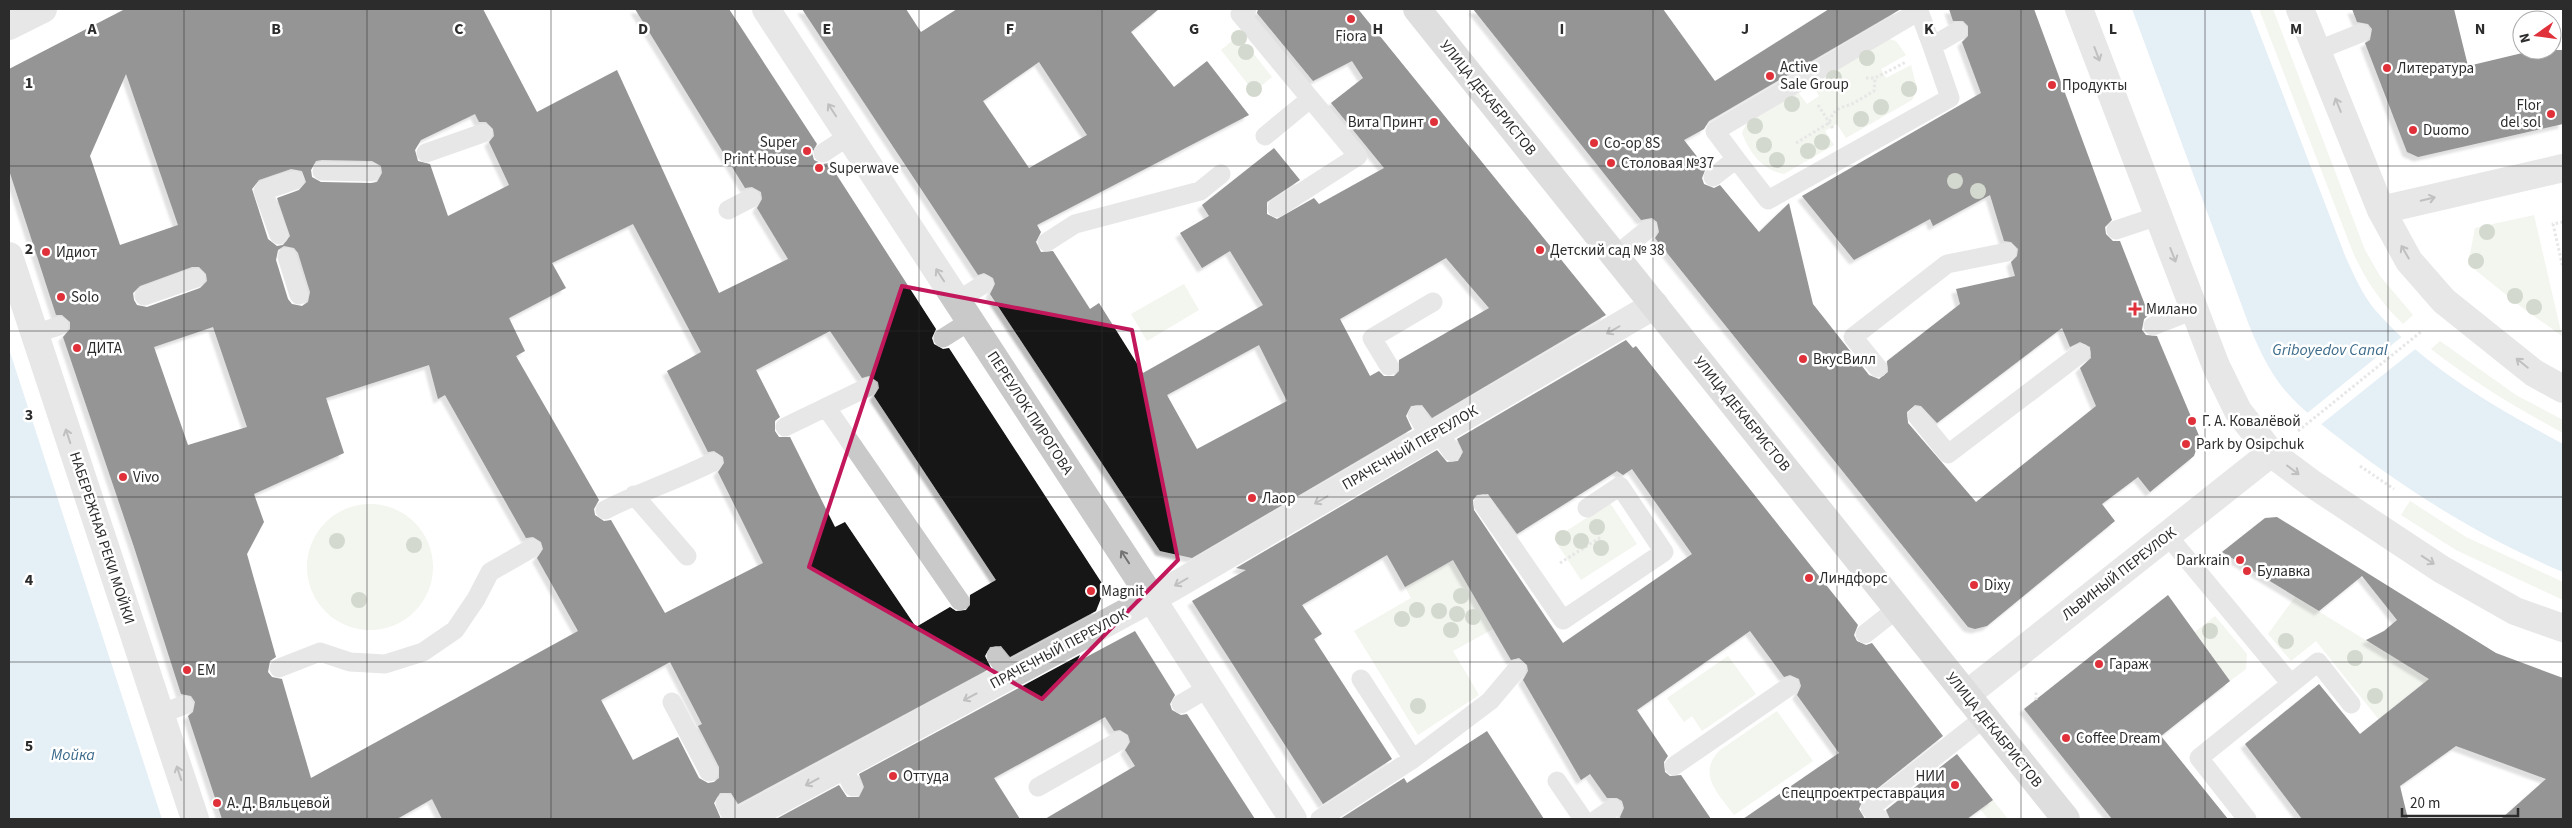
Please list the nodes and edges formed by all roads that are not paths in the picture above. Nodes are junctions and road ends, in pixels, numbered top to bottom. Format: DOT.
graph roads {
  1 [pos="43,9"];
  2 [pos="766,9"];
  3 [pos="1247,9"];
  4 [pos="1417,9"];
  5 [pos="2079,9"];
  6 [pos="2300,9"];
  7 [pos="9,26"];
  8 [pos="1958,31"];
  9 [pos="2361,33"];
  10 [pos="1932,46"];
  11 [pos="2316,51"];
  12 [pos="1310,99"];
  13 [pos="483,133"];
  14 [pos="849,136"];
  15 [pos="1265,136"];
  16 [pos="426,153"];
  17 [pos="823,154"];
  18 [pos="1736,159"];
  19 [pos="2563,168"];
  20 [pos="322,171"];
  21 [pos="371,172"];
  22 [pos="1221,174"];
  23 [pos="1713,177"];
  24 [pos="295,180"];
  25 [pos="751,198"];
  26 [pos="1277,208"];
  27 [pos="728,210"];
  28 [pos="2381,210"];
  29 [pos="2158,216"];
  30 [pos="1648,229"];
  31 [pos="2116,230"];
  32 [pos="279,235"];
  33 [pos="1047,242"];
  34 [pos="2007,252"];
  35 [pos="9,256"];
  36 [pos="1615,256"];
  37 [pos="286,257"];
  38 [pos="196,278"];
  39 [pos="984,284"];
  40 [pos="299,295"];
  41 [pos="144,296"];
  42 [pos="1433,302"];
  43 [pos="1655,305"];
  44 [pos="2194,310"];
  45 [pos="963,311"];
  46 [pos="2153,326"];
  47 [pos="943,338"];
  48 [pos="2080,353"];
  49 [pos="1389,366"];
  50 [pos="1878,368"];
  51 [pos="868,387"];
  52 [pos="2563,388"];
  53 [pos="826,407"];
  54 [pos="1917,416"];
  55 [pos="785,427"];
  56 [pos="2271,453"];
  57 [pos="713,462"];
  58 [pos="634,495"];
  59 [pos="1483,504"];
  60 [pos="1587,508"];
  61 [pos="605,510"];
  62 [pos="2167,535"];
  63 [pos="532,548"];
  64 [pos="687,556"];
  65 [pos="1151,598"];
  66 [pos="960,601"];
  67 [pos="1898,608"];
  68 [pos="2563,628"];
  69 [pos="1865,634"];
  70 [pos="279,668"];
  71 [pos="1517,669"];
  72 [pos="1361,679"];
  73 [pos="2291,684"];
  74 [pos="1790,686"];
  75 [pos="1208,688"];
  76 [pos="1966,695"];
  77 [pos="672,702"];
  78 [pos="1181,704"];
  79 [pos="2351,704"];
  80 [pos="1984,718"];
  81 [pos="1120,741"];
  82 [pos="1413,759"];
  83 [pos="1674,766"];
  84 [pos="709,772"];
  85 [pos="1557,781"];
  86 [pos="1038,787"];
  87 [pos="1613,808"];
  88 [pos="734,814"];
  89 [pos="195,819"];
  90 [pos="1293,819"];
  91 [pos="1320,819"];
  92 [pos="1583,819"];
  93 [pos="1597,819"];
  94 [pos="1878,819"];
  95 [pos="2066,819"];
  96 [pos="2247,819"];
  1 -- 7 [label="street"];
  14 -- 2 [label="street, ПЕРЕУЛОК ПИРОГОВА, one-way"];
  3 -- 12 [label="lane"];
  4 -- 36 [label="main road, УЛИЦА ДЕКАБРИСТОВ"];
  5 -- 29 [label="street, one-way"];
  6 -- 11 [label="street"];
  8 -- 10 [label="lane"];
  9 -- 11 [label="lane"];
  10 -- 18 [label="lane"];
  10 -- 18 [label="lane"];
  28 -- 11 [label="street, one-way"];
  12 -- 15 [label="lane"];
  12 -- 26 [label="lane"];
  13 -- 16 [label="lane"];
  14 -- 17 [label="lane"];
  45 -- 14 [label="street, ПЕРЕУЛОК ПИРОГОВА, one-way"];
  18 -- 23 [label="lane"];
  28 -- 19 [label="street, one-way"];
  20 -- 21 [label="lane"];
  22 -- 33 [label="lane"];
  24 -- 32 [label="lane"];
  25 -- 27 [label="lane"];
  52 -- 28 [label="street, one-way"];
  29 -- 31 [label="lane"];
  29 -- 44 [label="street, one-way"];
  30 -- 36 [label="lane"];
  34 -- 50 [label="lane"];
  89 -- 35 [label="street, НАБЕРЕЖНАЯ РЕКИ МОЙКИ, one-way"];
  36 -- 43 [label="main road, УЛИЦА ДЕКАБРИСТОВ"];
  37 -- 40 [label="lane"];
  38 -- 41 [label="lane"];
  39 -- 45 [label="lane"];
  42 -- 49 [label="lane"];
  43 -- 65 [label="street, ПРАЧЕЧНЫЙ ПЕРЕУЛОК, one-way"];
  43 -- 67 [label="main road, УЛИЦА ДЕКАБРИСТОВ"];
  44 -- 46 [label="lane"];
  44 -- 56 [label="street"];
  45 -- 47 [label="lane"];
  65 -- 45 [label="street, ПЕРЕУЛОК ПИРОГОВА, one-way"];
  48 -- 54 [label="lane"];
  51 -- 53 [label="lane"];
  53 -- 55 [label="lane"];
  53 -- 66 [label="lane"];
  56 -- 62 [label="street, ЛЬВИНЫЙ ПЕРЕУЛОК"];
  56 -- 68 [label="street, one-way"];
  57 -- 58 [label="lane"];
  58 -- 61 [label="lane"];
  58 -- 64 [label="lane"];
  59 -- 60 [label="lane"];
  62 -- 73 [label="lane"];
  62 -- 76 [label="street, ЛЬВИНЫЙ ПЕРЕУЛОК"];
  63 -- 70 [label="lane"];
  65 -- 75 [label="street, ПЕРЕУЛОК ПИРОГОВА"];
  65 -- 88 [label="street, ПРАЧЕЧНЫЙ ПЕРЕУЛОК, one-way"];
  67 -- 69 [label="lane"];
  67 -- 76 [label="main road, УЛИЦА ДЕКАБРИСТОВ"];
  71 -- 82 [label="lane"];
  72 -- 82 [label="lane"];
  73 -- 79 [label="lane"];
  73 -- 96 [label="lane"];
  74 -- 83 [label="lane"];
  75 -- 78 [label="lane"];
  75 -- 90 [label="street, ПЕРЕУЛОК ПИРОГОВА"];
  76 -- 80 [label="main road, УЛИЦА ДЕКАБРИСТОВ"];
  77 -- 84 [label="lane"];
  80 -- 94 [label="lane"];
  80 -- 95 [label="main road, УЛИЦА ДЕКАБРИСТОВ"];
  81 -- 86 [label="lane"];
  82 -- 91 [label="lane"];
  85 -- 92 [label="lane"];
  87 -- 93 [label="lane"];
}
